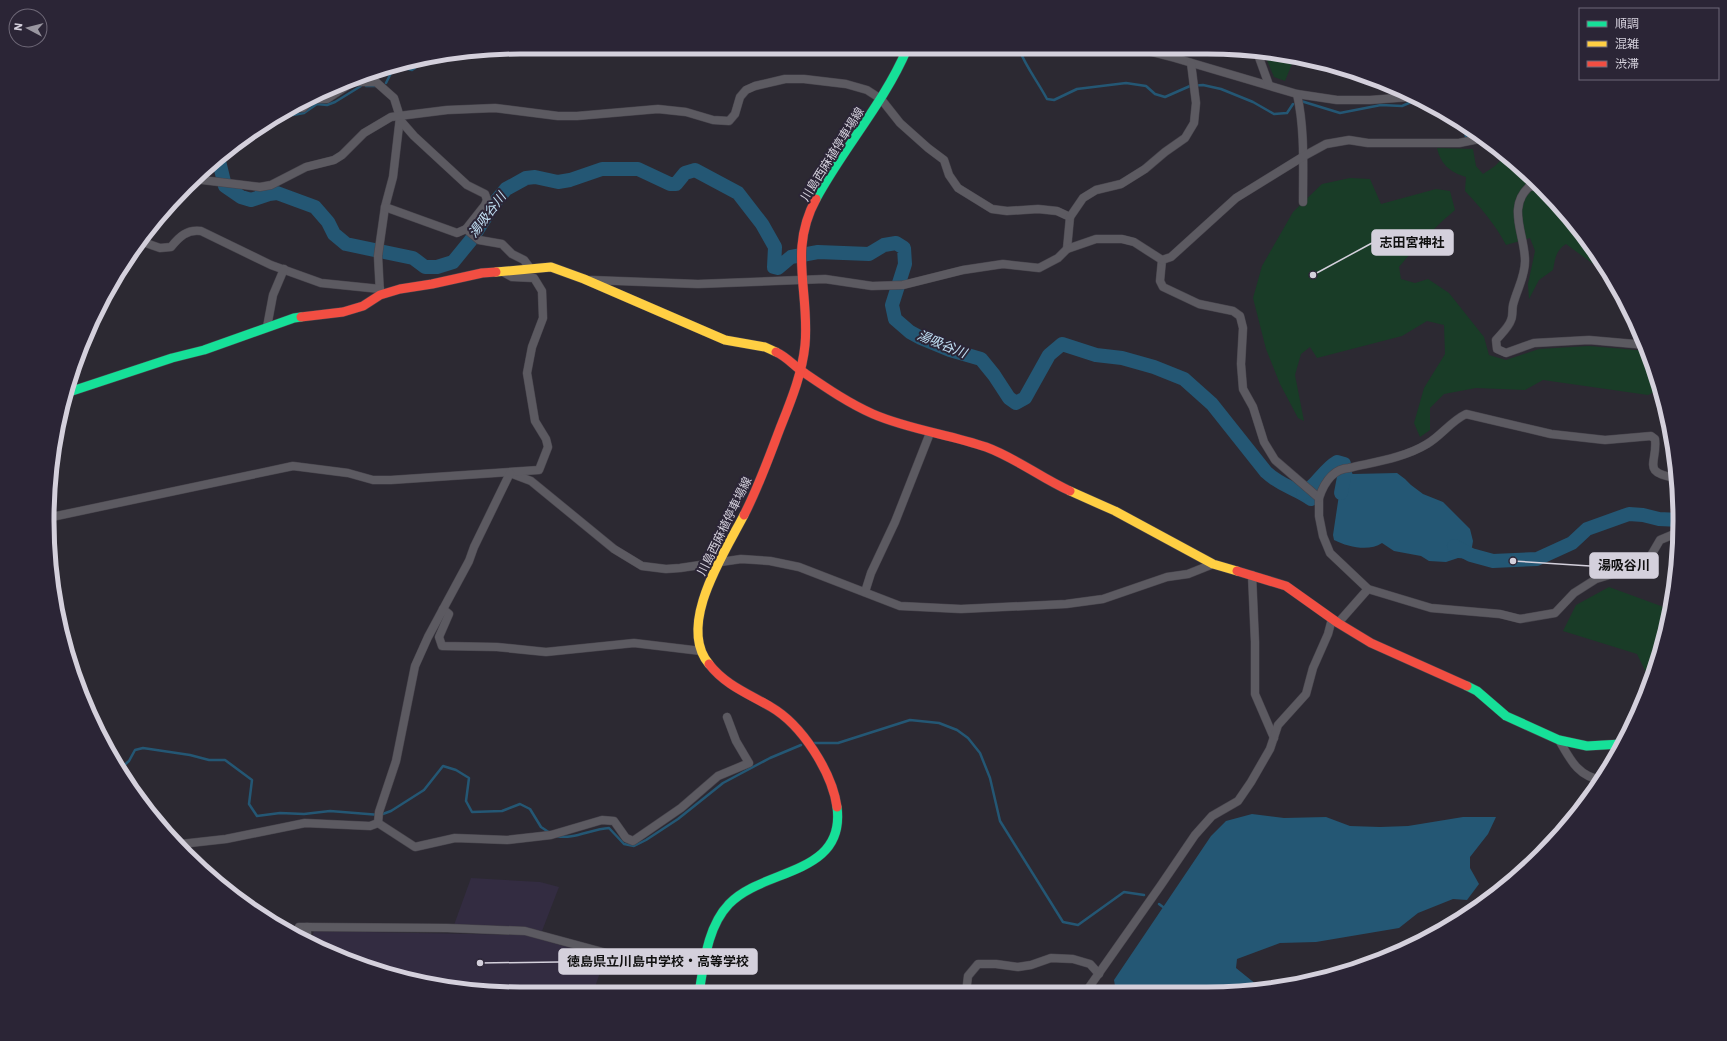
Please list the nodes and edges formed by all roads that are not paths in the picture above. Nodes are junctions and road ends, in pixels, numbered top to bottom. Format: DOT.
graph roads {
  1 [pos="905,54"];
  2 [pos="1158,54"];
  3 [pos="1259,57"];
  4 [pos="1191,63"];
  5 [pos="366,81"];
  6 [pos="1269,84"];
  7 [pos="336,92"];
  8 [pos="1297,94"];
  9 [pos="1403,98"];
  10 [pos="321,99"];
  11 [pos="882,99"];
  12 [pos="400,118"];
  13 [pos="1475,140"];
  14 [pos="1304,156"];
  15 [pos="203,180"];
  16 [pos="1531,186"];
  17 [pos="1303,202"];
  18 [pos="385,207"];
  19 [pos="1070,217"];
  20 [pos="468,231"];
  21 [pos="146,243"];
  22 [pos="1067,249"];
  23 [pos="1162,260"];
  24 [pos="530,268"];
  25 [pos="284,269"];
  26 [pos="503,272"];
  27 [pos="584,279"];
  28 [pos="801,280"];
  29 [pos="380,292"];
  30 [pos="267,327"];
  31 [pos="1638,343"];
  32 [pos="801,371"];
  33 [pos="73,391"];
  34 [pos="930,433"];
  35 [pos="510,473"];
  36 [pos="1671,477"];
  37 [pos="1320,498"];
  38 [pos="54,516"];
  39 [pos="1673,535"];
  40 [pos="719,562"];
  41 [pos="1213,564"];
  42 [pos="1252,575"];
  43 [pos="1368,589"];
  44 [pos="865,592"];
  45 [pos="443,609"];
  46 [pos="1335,621"];
  47 [pos="701,651"];
  48 [pos="727,717"];
  49 [pos="1274,738"];
  50 [pos="1559,740"];
  51 [pos="1616,745"];
  52 [pos="1594,779"];
  53 [pos="378,818"];
  54 [pos="185,844"];
  55 [pos="306,935"];
  56 [pos="610,954"];
  57 [pos="1099,974"];
  58 [pos="700,987"];
  59 [pos="967,987"];
  60 [pos="1089,987"];
  1 -- 11 [label="street, 川島西麻植停車場線"];
  2 -- 4 [label="street"];
  3 -- 6 [label="street"];
  4 -- 6 [label="street"];
  4 -- 19 [label="street"];
  5 -- 12 [label="street"];
  6 -- 8 [label="street"];
  7 -- 10 [label="street"];
  8 -- 9 [label="street"];
  8 -- 14 [label="street"];
  11 -- 12 [label="street"];
  11 -- 19 [label="street"];
  11 -- 28 [label="street, 川島西麻植停車場線"];
  12 -- 15 [label="street"];
  12 -- 18 [label="street"];
  12 -- 20 [label="street"];
  13 -- 14 [label="street"];
  14 -- 17 [label="street"];
  14 -- 23 [label="street"];
  16 -- 31 [label="street"];
  18 -- 20 [label="street"];
  18 -- 29 [label="street"];
  19 -- 22 [label="street"];
  20 -- 24 [label="street"];
  21 -- 25 [label="street"];
  22 -- 23 [label="street"];
  22 -- 28 [label="street"];
  23 -- 37 [label="street"];
  24 -- 26 [label="street"];
  24 -- 27 [label="street"];
  25 -- 29 [label="street"];
  25 -- 30 [label="street"];
  26 -- 29 [label="street"];
  26 -- 35 [label="street"];
  27 -- 28 [label="street"];
  27 -- 32 [label="street"];
  28 -- 32 [label="street, 川島西麻植停車場線"];
  29 -- 30 [label="street"];
  30 -- 33 [label="street"];
  32 -- 34 [label="street"];
  32 -- 40 [label="street, 川島西麻植停車場線"];
  34 -- 41 [label="street"];
  34 -- 44 [label="street"];
  35 -- 38 [label="street"];
  35 -- 40 [label="street"];
  35 -- 45 [label="street"];
  36 -- 37 [label="street"];
  37 -- 43 [label="street"];
  39 -- 43 [label="street"];
  40 -- 44 [label="street"];
  40 -- 47 [label="street, 川島西麻植停車場線"];
  41 -- 42 [label="street"];
  41 -- 44 [label="street"];
  42 -- 46 [label="street"];
  42 -- 49 [label="street"];
  43 -- 46 [label="street"];
  45 -- 47 [label="street"];
  45 -- 53 [label="street"];
  46 -- 49 [label="street"];
  46 -- 50 [label="street"];
  47 -- 58 [label="street, 川島西麻植停車場線"];
  48 -- 53 [label="street"];
  49 -- 57 [label="street"];
  50 -- 51 [label="street"];
  50 -- 52 [label="street"];
  53 -- 54 [label="street"];
  55 -- 56 [label="street"];
  57 -- 59 [label="street"];
  57 -- 60 [label="street"];
}
